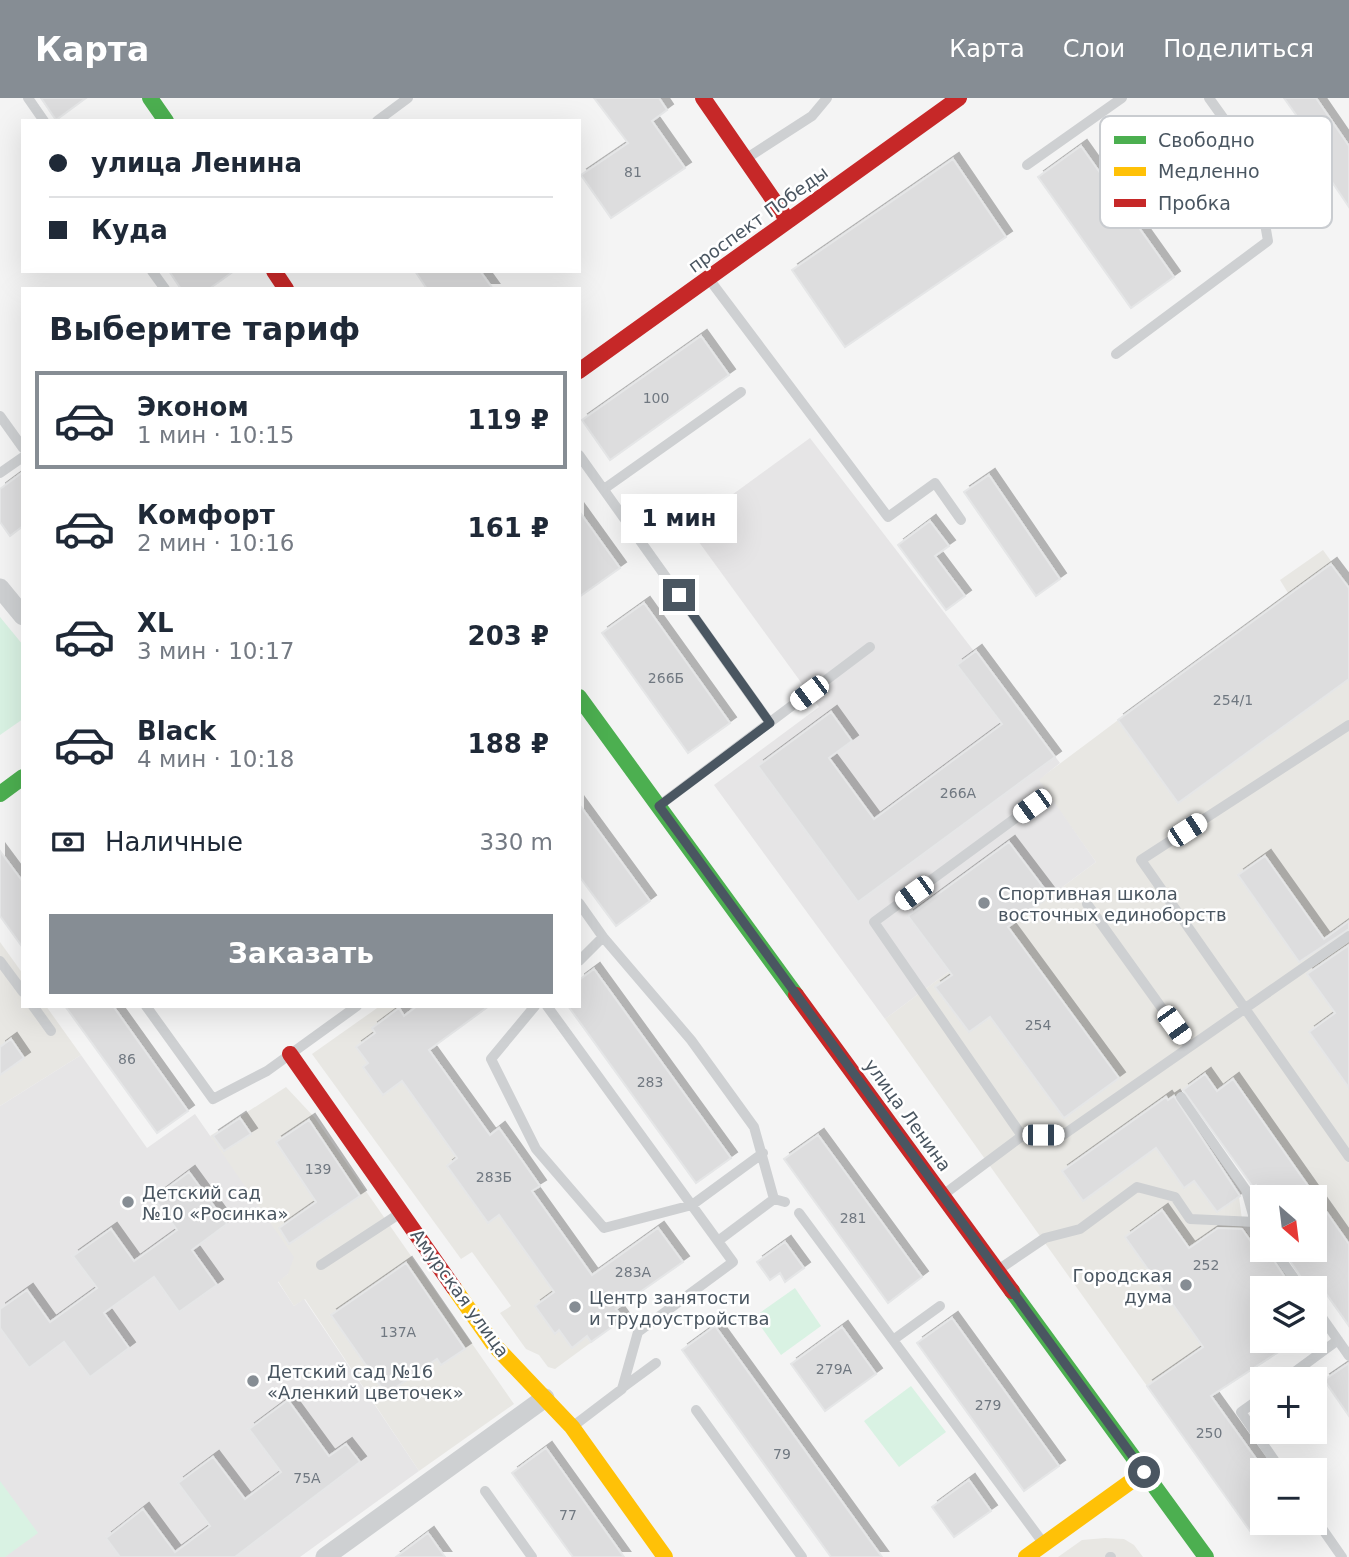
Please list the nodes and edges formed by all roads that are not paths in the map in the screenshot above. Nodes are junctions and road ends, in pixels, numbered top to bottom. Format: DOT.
graph roads {
  1 [pos="27,98"];
  2 [pos="150,98"];
  3 [pos="408,98"];
  4 [pos="703,98"];
  5 [pos="827,98"];
  6 [pos="959,98"];
  7 [pos="1122,98"];
  8 [pos="1209,98"];
  9 [pos="1222,116"];
  10 [pos="43,119"];
  11 [pos="165,119"];
  12 [pos="380,119"];
  13 [pos="745,159"];
  14 [pos="1027,165"];
  15 [pos="788,221"];
  16 [pos="1266,228"];
  17 [pos="708,278"];
  18 [pos="1116,354"];
  19 [pos="581,367"];
  20 [pos="741,392"];
  21 [pos="0,416"];
  22 [pos="21,445"];
  23 [pos="21,458"];
  24 [pos="581,458"];
  25 [pos="0,474"];
  26 [pos="604,489"];
  27 [pos="961,520"];
  28 [pos="0,588"];
  29 [pos="21,614"];
  30 [pos="870,647"];
  31 [pos="581,700"];
  32 [pos="770,723"];
  33 [pos="1349,725"];
  34 [pos="21,779"];
  35 [pos="0,794"];
  36 [pos="659,806"];
  37 [pos="1032,806"];
  38 [pos="1087,904"];
  39 [pos="581,905"];
  40 [pos="1349,936"];
  41 [pos="603,937"];
  42 [pos="581,959"];
  43 [pos="0,961"];
  44 [pos="4,973"];
  45 [pos="21,990"];
  46 [pos="34,1008"];
  47 [pos="147,1008"];
  48 [pos="354,1008"];
  49 [pos="533,1008"];
  50 [pos="548,1008"];
  51 [pos="1243,1008"];
  52 [pos="51,1031"];
  53 [pos="1189,1046"];
  54 [pos="290,1054"];
  55 [pos="1181,1097"];
  56 [pos="1022,1136"];
  57 [pos="763,1153"];
  58 [pos="1349,1157"];
  59 [pos="943,1195"];
  60 [pos="1250,1204"];
  61 [pos="692,1205"];
  62 [pos="402,1212"];
  63 [pos="799,1213"];
  64 [pos="1250,1222"];
  65 [pos="718,1241"];
  66 [pos="321,1265"];
  67 [pos="998,1271"];
  68 [pos="940,1306"];
  69 [pos="1327,1325"];
  70 [pos="893,1340"];
  71 [pos="1338,1340"];
  72 [pos="1349,1356"];
  73 [pos="656,1363"];
  74 [pos="1301,1367"];
  75 [pos="622,1389"];
  76 [pos="545,1398"];
  77 [pos="1250,1405"];
  78 [pos="696,1410"];
  79 [pos="1250,1425"];
  80 [pos="572,1427"];
  81 [pos="1144,1472"];
  82 [pos="485,1491"];
  83 [pos="1327,1535"];
  84 [pos="1044,1544"];
  85 [pos="325,1557"];
  86 [pos="532,1557"];
  87 [pos="666,1557"];
  88 [pos="802,1557"];
  89 [pos="1026,1557"];
  90 [pos="1206,1557"];
  91 [pos="1342,1557"];
  1 -- 10 [label="lane"];
  2 -- 11 [label="main road"];
  3 -- 12 [label="lane"];
  4 -- 13 [label="main road"];
  5 -- 13 [label="lane"];
  6 -- 15 [label="main road, проспект Победы"];
  7 -- 14 [label="lane"];
  8 -- 9 [label="lane"];
  13 -- 15 [label="main road"];
  15 -- 17 [label="main road, проспект Победы"];
  16 -- 18 [label="lane"];
  17 -- 19 [label="main road, проспект Победы"];
  17 -- 27 [label="lane"];
  20 -- 26 [label="lane"];
  21 -- 22 [label="lane"];
  23 -- 25 [label="lane"];
  24 -- 26 [label="lane"];
  26 -- 32 [label="lane"];
  28 -- 29 [label="street"];
  30 -- 32 [label="lane"];
  31 -- 36 [label="main road, улица Ленина"];
  32 -- 36 [label="lane"];
  33 -- 51 [label="lane"];
  34 -- 35 [label="main road"];
  36 -- 59 [label="main road, улица Ленина"];
  37 -- 56 [label="lane"];
  38 -- 53 [label="lane"];
  39 -- 41 [label="lane"];
  40 -- 51 [label="lane"];
  41 -- 42 [label="lane"];
  41 -- 57 [label="lane"];
  43 -- 44 [label="lane"];
  44 -- 45 [label="lane"];
  46 -- 52 [label="lane"];
  47 -- 54 [label="lane"];
  48 -- 54 [label="lane"];
  49 -- 61 [label="lane"];
  50 -- 61 [label="lane"];
  51 -- 53 [label="lane"];
  51 -- 58 [label="lane"];
  53 -- 56 [label="lane"];
  54 -- 62 [label="main road, Амурская улица"];
  55 -- 60 [label="lane"];
  56 -- 59 [label="lane"];
  57 -- 61 [label="lane"];
  57 -- 65 [label="lane"];
  59 -- 67 [label="main road, улица Ленина"];
  61 -- 65 [label="lane"];
  62 -- 66 [label="lane"];
  62 -- 76 [label="main road, Амурская улица"];
  63 -- 70 [label="lane"];
  64 -- 67 [label="lane"];
  65 -- 75 [label="lane"];
  67 -- 81 [label="main road, улица Ленина"];
  68 -- 70 [label="lane"];
  69 -- 71 [label="lane"];
  70 -- 84 [label="lane"];
  71 -- 72 [label="lane"];
  71 -- 74 [label="lane"];
  73 -- 75 [label="lane"];
  75 -- 80 [label="lane"];
  76 -- 80 [label="main road, Амурская улица"];
  76 -- 85 [label="street"];
  77 -- 79 [label="lane"];
  78 -- 88 [label="lane"];
  80 -- 87 [label="main road, Амурская улица"];
  81 -- 84 [label="main road"];
  81 -- 90 [label="main road, улица Ленина"];
  82 -- 86 [label="lane"];
  83 -- 91 [label="lane"];
  84 -- 89 [label="main road"];
}
